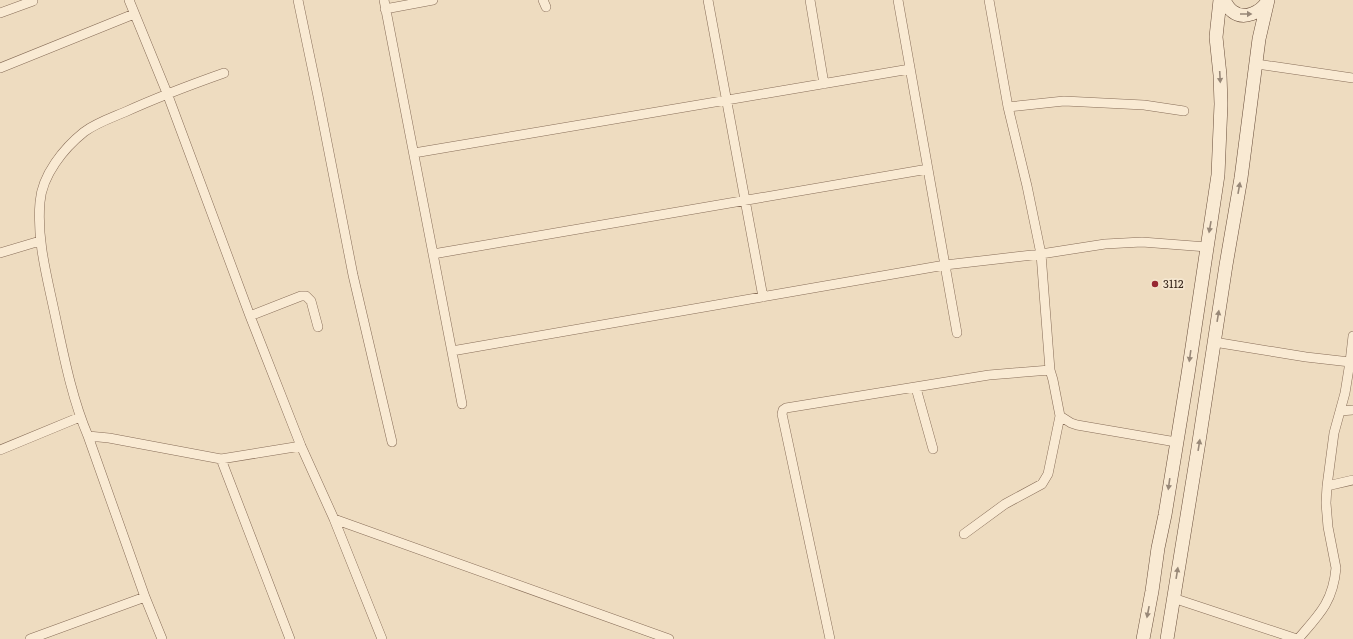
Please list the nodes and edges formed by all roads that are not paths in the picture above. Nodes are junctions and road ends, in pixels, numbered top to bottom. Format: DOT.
graph roads {
  1 [pos="35,0"];
  2 [pos="129,0"];
  3 [pos="298,0"];
  4 [pos="433,0"];
  5 [pos="708,0"];
  6 [pos="810,0"];
  7 [pos="898,0"];
  8 [pos="989,0"];
  9 [pos="1220,0"];
  10 [pos="1224,0"];
  11 [pos="1268,0"];
  12 [pos="384,4"];
  13 [pos="0,13"];
  14 [pos="134,14"];
  15 [pos="1257,64"];
  16 [pos="0,68"];
  17 [pos="910,69"];
  18 [pos="224,73"];
  19 [pos="1353,78"];
  20 [pos="824,84"];
  21 [pos="167,93"];
  22 [pos="727,100"];
  23 [pos="1008,107"];
  24 [pos="1184,111"];
  25 [pos="414,153"];
  26 [pos="928,169"];
  27 [pos="745,200"];
  28 [pos="40,241"];
  29 [pos="1207,247"];
  30 [pos="0,254"];
  31 [pos="433,254"];
  32 [pos="1041,254"];
  33 [pos="945,265"];
  34 [pos="763,297"];
  35 [pos="250,316"];
  36 [pos="318,327"];
  37 [pos="957,333"];
  38 [pos="1353,336"];
  39 [pos="1214,342"];
  40 [pos="452,351"];
  41 [pos="1350,362"];
  42 [pos="1050,370"];
  43 [pos="916,388"];
  44 [pos="462,404"];
  45 [pos="1353,410"];
  46 [pos="1340,411"];
  47 [pos="1060,416"];
  48 [pos="80,417"];
  49 [pos="88,436"];
  50 [pos="392,442"];
  51 [pos="1176,442"];
  52 [pos="301,446"];
  53 [pos="933,449"];
  54 [pos="0,450"];
  55 [pos="221,459"];
  56 [pos="1353,480"];
  57 [pos="1327,486"];
  58 [pos="334,519"];
  59 [pos="964,534"];
  60 [pos="145,596"];
  61 [pos="1173,598"];
  62 [pos="30,639"];
  63 [pos="162,639"];
  64 [pos="290,639"];
  65 [pos="382,639"];
  66 [pos="669,639"];
  67 [pos="830,639"];
  68 [pos="1143,639"];
  69 [pos="1166,639"];
  70 [pos="1297,639"];
  1 -- 13 [label="street"];
  2 -- 14 [label="street"];
  3 -- 50 [label="street"];
  4 -- 12 [label="street"];
  5 -- 22 [label="street"];
  6 -- 20 [label="street"];
  7 -- 17 [label="street"];
  8 -- 23 [label="street"];
  9 -- 29 [label="main road, one-way"];
  10 -- 11 [label="main road, one-way"];
  11 -- 15 [label="main road"];
  12 -- 25 [label="street"];
  14 -- 16 [label="street"];
  14 -- 21 [label="street"];
  15 -- 19 [label="street"];
  39 -- 15 [label="main road, one-way"];
  17 -- 20 [label="street"];
  17 -- 26 [label="street"];
  18 -- 21 [label="street"];
  20 -- 22 [label="street"];
  21 -- 28 [label="street"];
  21 -- 35 [label="street"];
  22 -- 25 [label="street"];
  22 -- 27 [label="street"];
  23 -- 24 [label="street"];
  23 -- 32 [label="street"];
  25 -- 31 [label="street"];
  26 -- 27 [label="street"];
  26 -- 33 [label="street"];
  27 -- 31 [label="street"];
  27 -- 34 [label="street"];
  28 -- 30 [label="street"];
  28 -- 48 [label="street"];
  29 -- 32 [label="street"];
  29 -- 51 [label="main road, one-way"];
  31 -- 40 [label="street"];
  32 -- 33 [label="street"];
  32 -- 42 [label="street"];
  33 -- 34 [label="street"];
  33 -- 37 [label="street"];
  34 -- 40 [label="street"];
  35 -- 36 [label="street"];
  35 -- 52 [label="street"];
  38 -- 41 [label="street"];
  39 -- 41 [label="street"];
  61 -- 39 [label="main road, one-way"];
  40 -- 44 [label="street"];
  41 -- 46 [label="street"];
  42 -- 43 [label="street"];
  42 -- 47 [label="street"];
  43 -- 53 [label="street"];
  43 -- 67 [label="street"];
  45 -- 46 [label="street"];
  46 -- 57 [label="street"];
  47 -- 51 [label="street"];
  47 -- 59 [label="street"];
  48 -- 49 [label="street"];
  48 -- 54 [label="street"];
  49 -- 55 [label="street"];
  49 -- 60 [label="street"];
  51 -- 68 [label="main road, one-way"];
  52 -- 55 [label="street"];
  52 -- 58 [label="street"];
  55 -- 64 [label="street"];
  56 -- 57 [label="street"];
  57 -- 70 [label="street"];
  58 -- 65 [label="street"];
  58 -- 66 [label="street"];
  60 -- 62 [label="street"];
  60 -- 63 [label="street"];
  61 -- 69 [label="main road"];
  61 -- 70 [label="street"];
}
